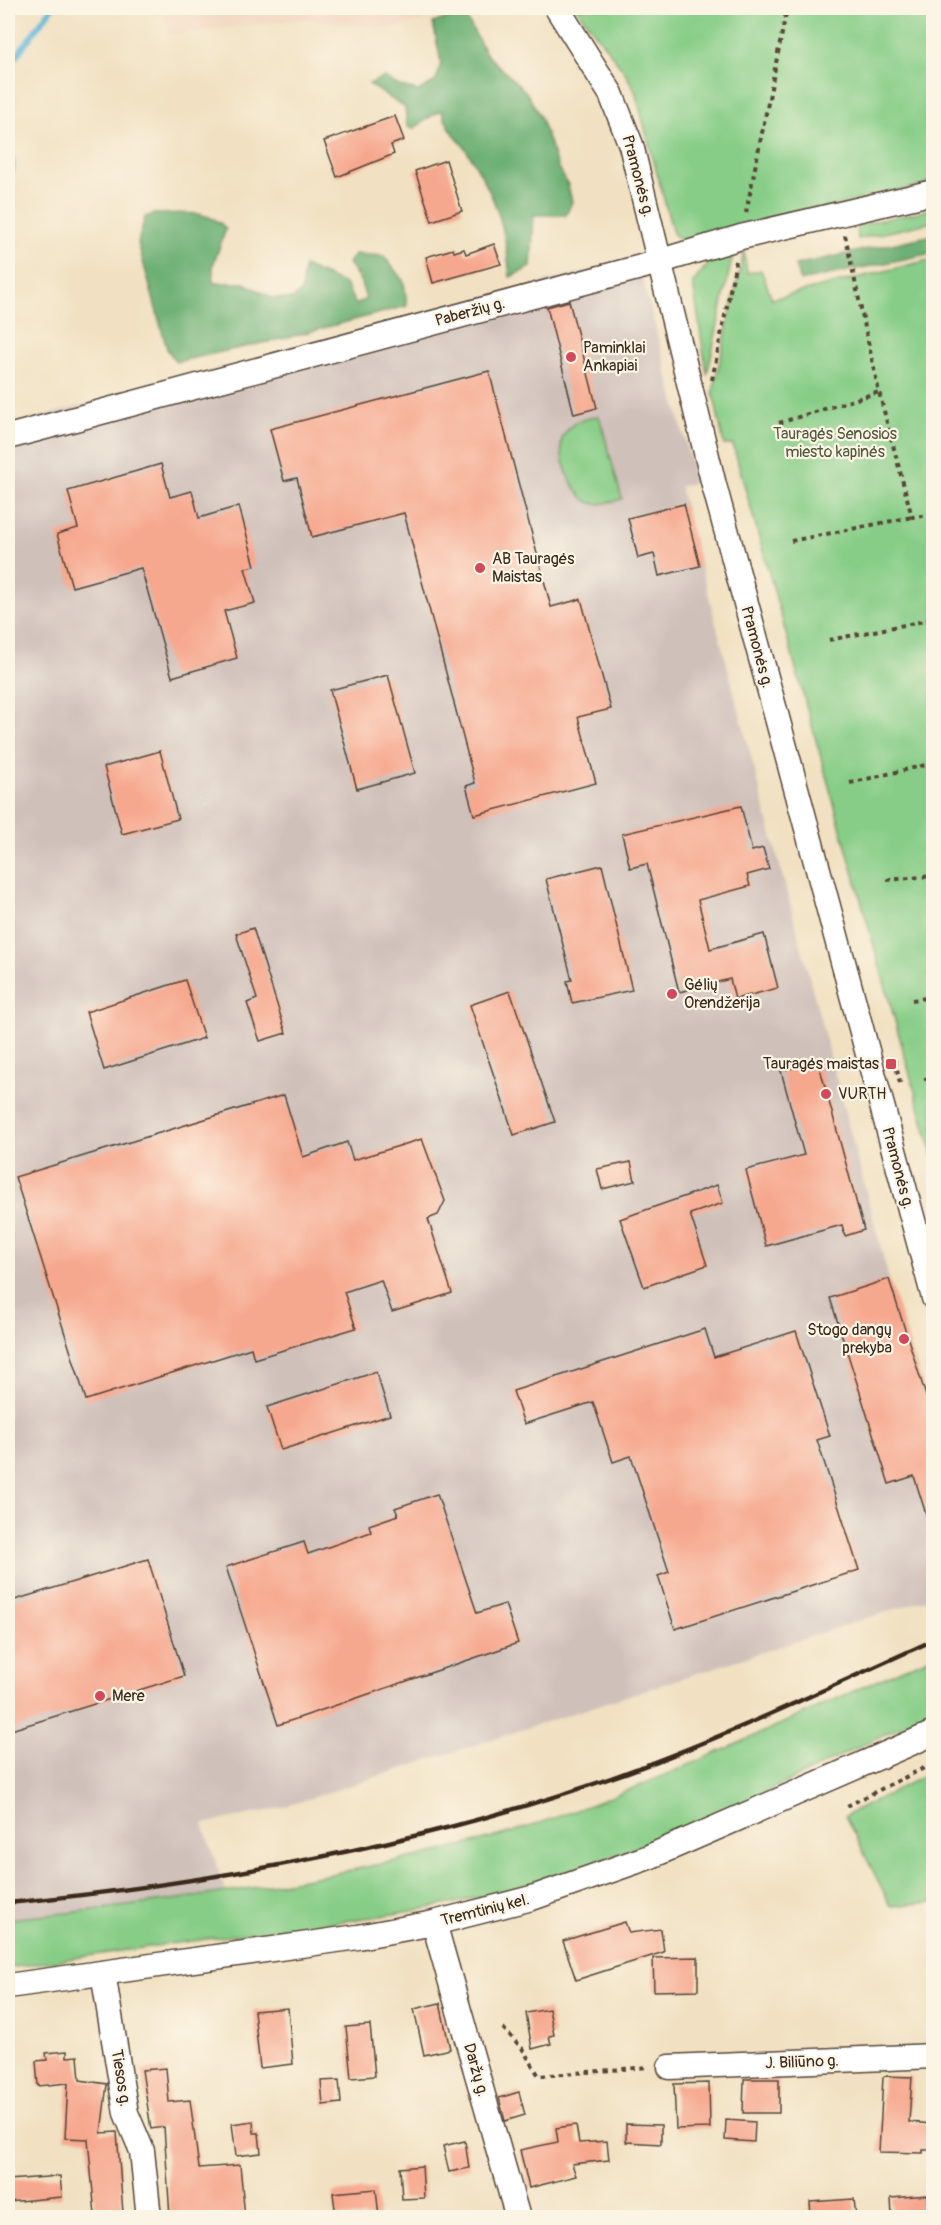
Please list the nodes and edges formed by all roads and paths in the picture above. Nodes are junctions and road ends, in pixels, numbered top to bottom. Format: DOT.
graph roads {
  1 [pos="556,8"];
  2 [pos="787,8"];
  3 [pos="933,192"];
  4 [pos="840,213"];
  5 [pos="741,237"];
  6 [pos="660,261"];
  7 [pos="711,383"];
  8 [pos="879,392"];
  9 [pos="779,423"];
  10 [pos="8,437"];
  11 [pos="933,514"];
  12 [pos="912,517"];
  13 [pos="791,541"];
  14 [pos="933,619"];
  15 [pos="829,640"];
  16 [pos="933,763"];
  17 [pos="850,783"];
  18 [pos="933,876"];
  19 [pos="887,880"];
  20 [pos="933,997"];
  21 [pos="912,1000"];
  22 [pos="894,1056"];
  23 [pos="933,1078"];
  24 [pos="924,1079"];
  25 [pos="898,1089"];
  26 [pos="933,1298"];
  27 [pos="933,1733"];
  28 [pos="933,1763"];
  29 [pos="846,1806"];
  30 [pos="434,1923"];
  31 [pos="103,1973"];
  32 [pos="8,1986"];
  33 [pos="503,2028"];
  34 [pos="933,2056"];
  35 [pos="670,2067"];
  36 [pos="149,2217"];
  37 [pos="518,2217"];
  1 -- 6 [label="street, Pramonės g."];
  2 -- 5 [label="path"];
  3 -- 4 [label="street, Paberžių g."];
  4 -- 5 [label="street, Paberžių g."];
  4 -- 8 [label="path"];
  5 -- 6 [label="street, Paberžių g."];
  5 -- 7 [label="path"];
  6 -- 10 [label="street, Paberžių g."];
  6 -- 26 [label="street, Pramonės g."];
  8 -- 9 [label="path"];
  8 -- 12 [label="path"];
  11 -- 12 [label="path"];
  12 -- 13 [label="path"];
  14 -- 15 [label="path"];
  16 -- 17 [label="path"];
  18 -- 19 [label="path"];
  20 -- 21 [label="path"];
  22 -- 25 [label="path"];
  23 -- 24 [label="path"];
  27 -- 30 [label="street, Tremtinių kel."];
  28 -- 29 [label="path"];
  30 -- 31 [label="street, Tremtinių kel."];
  30 -- 37 [label="street, Daržų g."];
  31 -- 32 [label="street, Tremtinių kel."];
  31 -- 36 [label="street, Tiesos g."];
  33 -- 35 [label="path"];
  34 -- 35 [label="street, J. Biliūno g."];
}
